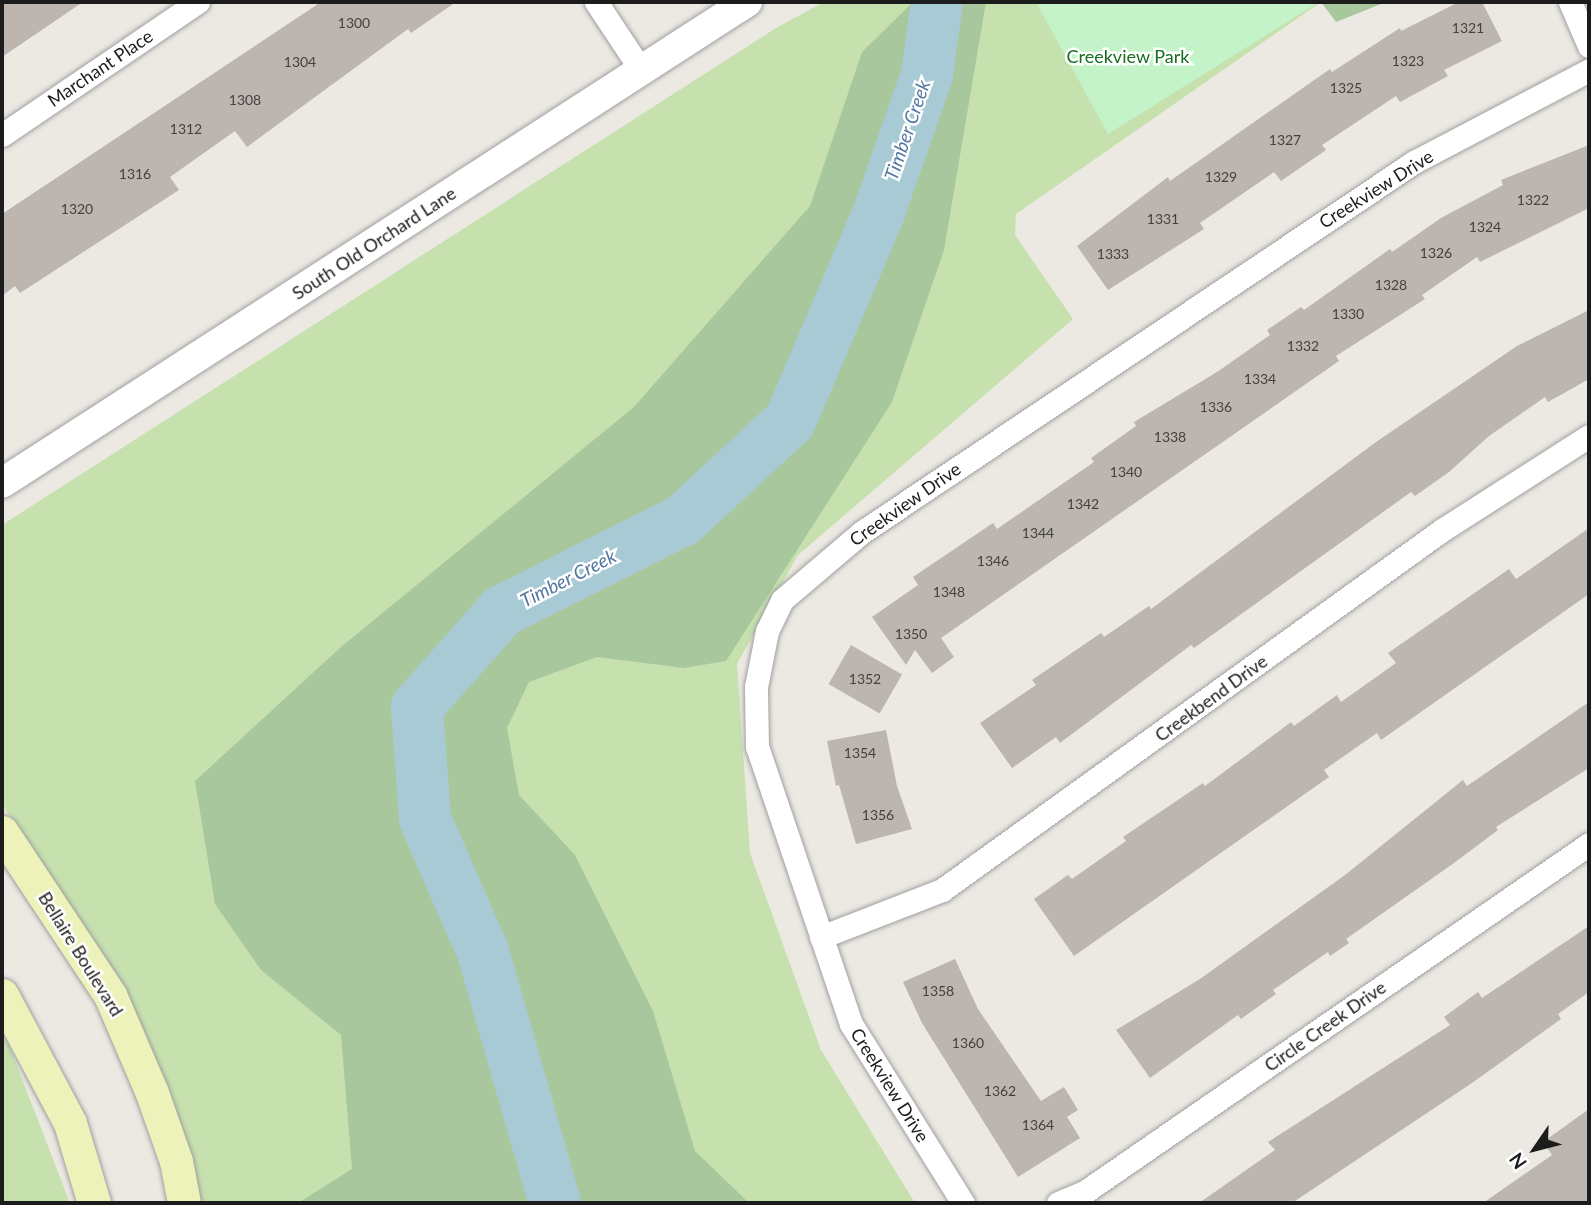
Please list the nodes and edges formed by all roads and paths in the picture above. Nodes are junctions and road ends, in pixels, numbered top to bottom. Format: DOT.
graph roads {
  1 [pos="198,2"];
  2 [pos="596,2"];
  3 [pos="747,2"];
  4 [pos="1570,2"];
  5 [pos="1589,47"];
  6 [pos="641,70"];
  7 [pos="1589,70"];
  8 [pos="2,135"];
  9 [pos="1589,436"];
  10 [pos="2,484"];
  11 [pos="2,832"];
  12 [pos="1589,845"];
  13 [pos="821,937"];
  14 [pos="2,995"];
  15 [pos="94,1203"];
  16 [pos="184,1203"];
  17 [pos="963,1203"];
  18 [pos="1058,1203"];
  1 -- 8 [label="street, Marchant Place"];
  2 -- 6 [label="street"];
  3 -- 6 [label="street, South Old Orchard Lane"];
  4 -- 5 [label="street"];
  6 -- 10 [label="street, South Old Orchard Lane"];
  7 -- 13 [label="street, Creekview Drive"];
  9 -- 13 [label="street, Creekbend Drive"];
  11 -- 16 [label="main road, Bellaire Boulevard"];
  12 -- 18 [label="street, Circle Creek Drive"];
  13 -- 17 [label="street, Creekview Drive"];
  14 -- 15 [label="main road"];
}
